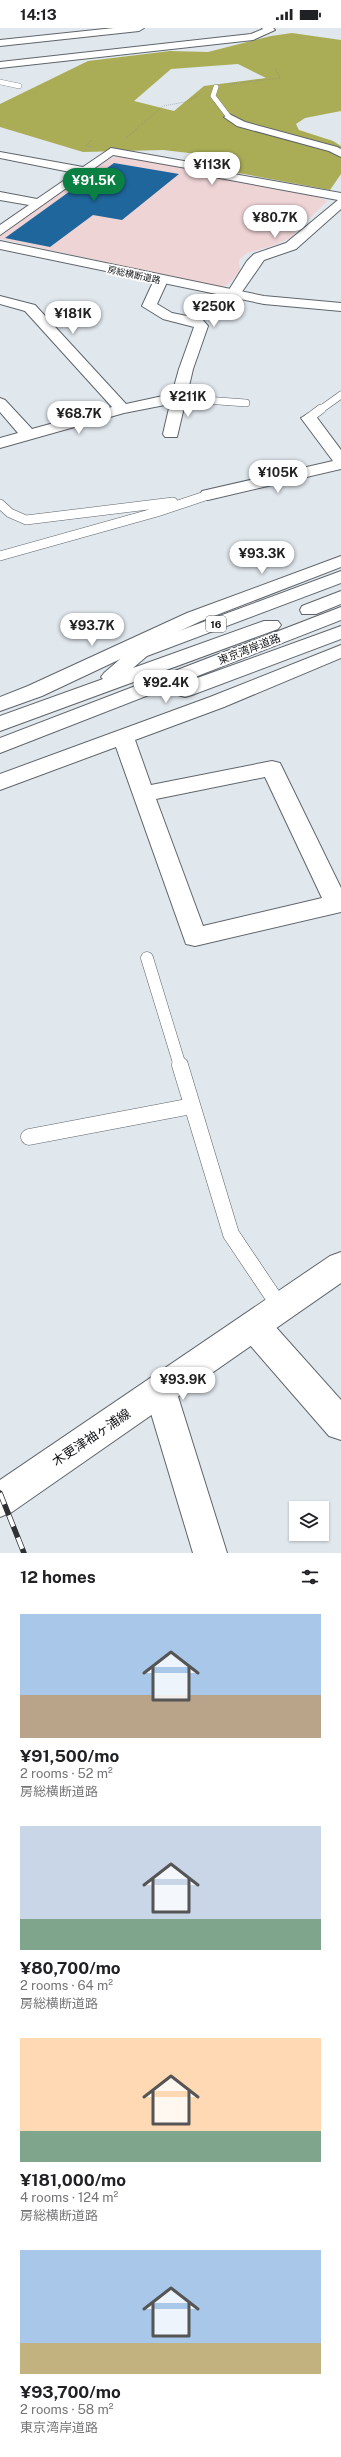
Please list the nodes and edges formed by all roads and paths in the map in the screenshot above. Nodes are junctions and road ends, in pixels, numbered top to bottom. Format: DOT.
graph roads {
  1 [pos="58,28"];
  2 [pos="139,28"];
  3 [pos="267,28"];
  4 [pos="67,36"];
  5 [pos="0,43"];
  6 [pos="89,55"];
  7 [pos="0,65"];
  8 [pos="0,82"];
  9 [pos="19,86"];
  10 [pos="216,87"];
  11 [pos="156,111"];
  12 [pos="229,117"];
  13 [pos="91,140"];
  14 [pos="86,146"];
  15 [pos="111,151"];
  16 [pos="341,154"];
  17 [pos="0,155"];
  18 [pos="85,171"];
  19 [pos="0,196"];
  20 [pos="341,197"];
  21 [pos="39,203"];
  22 [pos="341,203"];
  23 [pos="0,231"];
  24 [pos="0,245"];
  25 [pos="161,280"];
  26 [pos="234,293"];
  27 [pos="0,300"];
  28 [pos="341,307"];
  29 [pos="341,395"];
  30 [pos="178,398"];
  31 [pos="0,402"];
  32 [pos="246,403"];
  33 [pos="122,410"];
  34 [pos="309,418"];
  35 [pos="171,434"];
  36 [pos="29,435"];
  37 [pos="0,443"];
  38 [pos="341,461"];
  39 [pos="208,495"];
  40 [pos="0,504"];
  41 [pos="0,556"];
  42 [pos="341,561"];
  43 [pos="341,577"];
  44 [pos="341,597"];
  45 [pos="341,613"];
  46 [pos="341,632"];
  47 [pos="341,650"];
  48 [pos="99,687"];
  49 [pos="0,704"];
  50 [pos="66,721"];
  51 [pos="0,724"];
  52 [pos="123,737"];
  53 [pos="0,746"];
  54 [pos="0,782"];
  55 [pos="144,794"];
  56 [pos="147,958"];
  57 [pos="192,1106"];
  58 [pos="29,1137"];
  59 [pos="341,1266"];
  60 [pos="280,1308"];
  61 [pos="254,1326"];
  62 [pos="160,1390"];
  63 [pos="341,1424"];
  64 [pos="0,1500"];
  65 [pos="210,1553"];
  1 -- 4 [label="main road"];
  2 -- 4 [label="main road"];
  3 -- 6 [label="main road"];
  4 -- 5 [label="main road"];
  4 -- 6 [label="main road"];
  6 -- 7 [label="main road"];
  8 -- 9 [label="lane"];
  10 -- 12 [label="lane"];
  11 -- 15 [label="path"];
  12 -- 16 [label="main road"];
  13 -- 14 [label="path"];
  15 -- 18 [label="main road"];
  15 -- 20 [label="main road"];
  17 -- 18 [label="main road"];
  18 -- 21 [label="main road"];
  19 -- 21 [label="main road"];
  21 -- 23 [label="main road"];
  22 -- 26 [label="main road"];
  24 -- 25 [label="main road, 房総横断道路"];
  25 -- 26 [label="main road, 房総横断道路"];
  25 -- 30 [label="main road"];
  26 -- 28 [label="main road, 房総横断道路"];
  27 -- 33 [label="main road"];
  29 -- 34 [label="lane"];
  30 -- 32 [label="lane"];
  30 -- 33 [label="main road"];
  30 -- 35 [label="main road"];
  31 -- 36 [label="main road"];
  33 -- 36 [label="main road"];
  34 -- 38 [label="main road"];
  36 -- 37 [label="main road"];
  38 -- 39 [label="main road"];
  39 -- 40 [label="lane"];
  39 -- 41 [label="lane"];
  42 -- 49 [label="main road"];
  43 -- 48 [label="main road, 16"];
  44 -- 48 [label="main road, 東京湾岸道路 / 16"];
  45 -- 50 [label="main road, 東京湾岸道路"];
  46 -- 50 [label="main road"];
  47 -- 52 [label="main road"];
  48 -- 51 [label="main road, 東京湾岸道路 / 16"];
  50 -- 53 [label="main road, 東京湾岸道路"];
  52 -- 54 [label="main road"];
  52 -- 55 [label="main road"];
  55 -- 55 [label="main road"];
  56 -- 57 [label="lane"];
  57 -- 58 [label="lane"];
  57 -- 60 [label="lane"];
  59 -- 60 [label="main road, 木更津袖ヶ浦線"];
  60 -- 61 [label="main road, 木更津袖ヶ浦線"];
  61 -- 62 [label="main road, 木更津袖ヶ浦線"];
  61 -- 63 [label="main road"];
  62 -- 64 [label="main road, 木更津袖ヶ浦線"];
  62 -- 65 [label="main road"];
}
